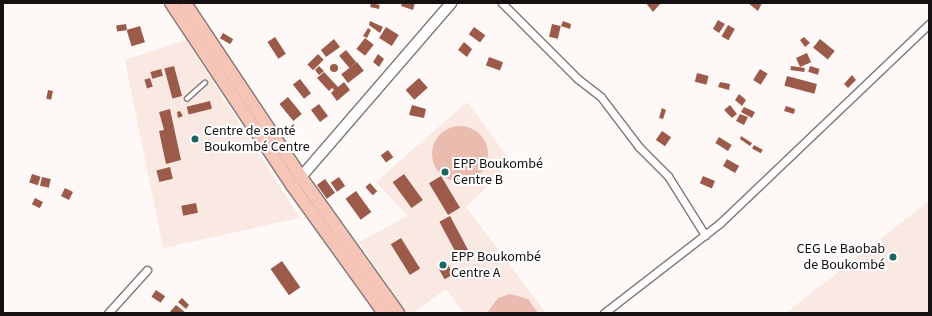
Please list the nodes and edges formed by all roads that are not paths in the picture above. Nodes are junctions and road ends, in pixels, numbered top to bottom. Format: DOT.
graph roads {
  1 [pos="171,3"];
  2 [pos="185,3"];
  3 [pos="451,3"];
  4 [pos="502,3"];
  5 [pos="929,24"];
  6 [pos="205,83"];
  7 [pos="187,99"];
  8 [pos="301,177"];
  9 [pos="705,235"];
  10 [pos="147,270"];
  11 [pos="108,313"];
  12 [pos="384,313"];
  13 [pos="398,313"];
  14 [pos="604,313"];
  1 -- 12 [label="main road"];
  2 -- 8 [label="main road"];
  3 -- 8 [label="street"];
  4 -- 9 [label="street"];
  5 -- 9 [label="street"];
  6 -- 7 [label="lane"];
  8 -- 13 [label="main road"];
  9 -- 14 [label="street"];
  10 -- 11 [label="street"];
}
